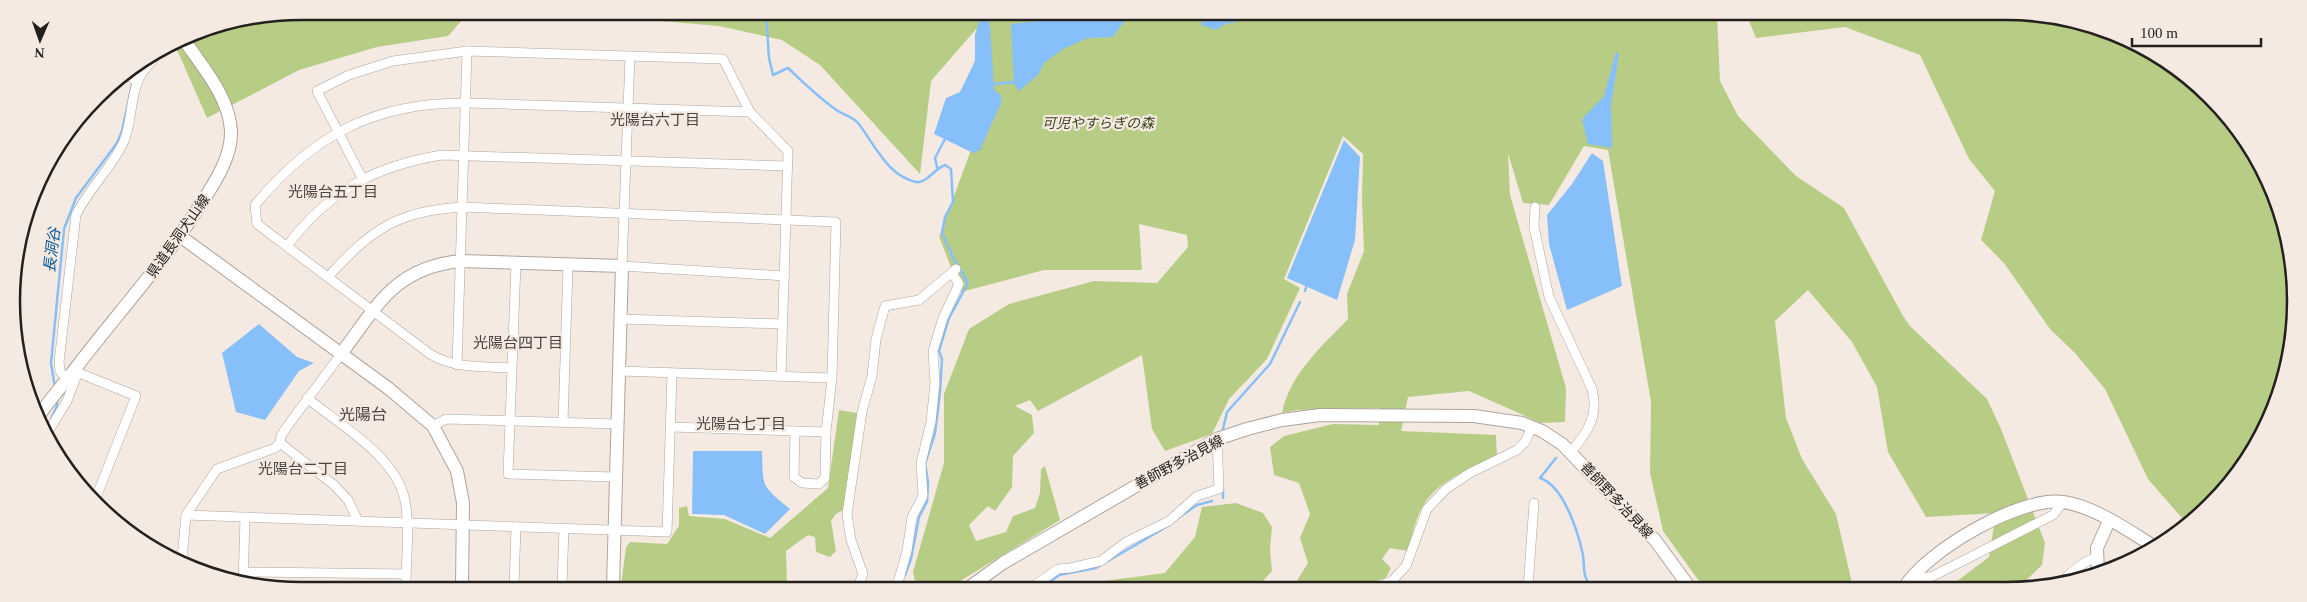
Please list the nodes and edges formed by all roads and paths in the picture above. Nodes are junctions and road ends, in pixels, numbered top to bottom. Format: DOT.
graph roads {
  1 [pos="187,44"];
  2 [pos="468,51"];
  3 [pos="630,56"];
  4 [pos="147,66"];
  5 [pos="132,77"];
  6 [pos="467,103"];
  7 [pos="628,107"];
  8 [pos="750,112"];
  9 [pos="338,131"];
  10 [pos="464,156"];
  11 [pos="626,160"];
  12 [pos="788,166"];
  13 [pos="362,178"];
  14 [pos="462,207"];
  15 [pos="1535,207"];
  16 [pos="624,214"];
  17 [pos="786,220"];
  18 [pos="180,236"];
  19 [pos="286,246"];
  20 [pos="461,261"];
  21 [pos="516,264"];
  22 [pos="568,266"];
  23 [pos="622,266"];
  24 [pos="329,276"];
  25 [pos="785,276"];
  26 [pos="373,311"];
  27 [pos="620,318"];
  28 [pos="783,324"];
  29 [pos="341,354"];
  30 [pos="457,365"];
  31 [pos="511,368"];
  32 [pos="619,371"];
  33 [pos="672,374"];
  34 [pos="781,376"];
  35 [pos="832,378"];
  36 [pos="66,381"];
  37 [pos="307,398"];
  38 [pos="42,411"];
  39 [pos="510,421"];
  40 [pos="563,422"];
  41 [pos="617,424"];
  42 [pos="433,426"];
  43 [pos="671,427"];
  44 [pos="1532,427"];
  45 [pos="51,428"];
  46 [pos="795,431"];
  47 [pos="826,432"];
  48 [pos="1217,439"];
  49 [pos="280,443"];
  50 [pos="1572,452"];
  51 [pos="615,477"];
  52 [pos="98,495"];
  53 [pos="2063,502"];
  54 [pos="1534,503"];
  55 [pos="186,515"];
  56 [pos="245,517"];
  57 [pos="358,521"];
  58 [pos="2109,521"];
  59 [pos="407,522"];
  60 [pos="464,525"];
  61 [pos="516,527"];
  62 [pos="564,528"];
  63 [pos="615,530"];
  64 [pos="2148,543"];
  65 [pos="182,556"];
  66 [pos="2096,557"];
  67 [pos="2097,567"];
  68 [pos="244,572"];
  69 [pos="406,574"];
  70 [pos="2067,575"];
  71 [pos="244,576"];
  72 [pos="406,582"];
  73 [pos="462,582"];
  74 [pos="514,582"];
  75 [pos="562,582"];
  76 [pos="613,582"];
  77 [pos="860,582"];
  78 [pos="898,582"];
  79 [pos="977,582"];
  80 [pos="1039,582"];
  81 [pos="1395,582"];
  82 [pos="1528,582"];
  83 [pos="1686,582"];
  84 [pos="1909,582"];
  85 [pos="1914,582"];
  1 -- 18 [label="main road, 県道長洞犬山線"];
  2 -- 3 [label="street"];
  2 -- 6 [label="street"];
  2 -- 9 [label="street"];
  3 -- 7 [label="street"];
  3 -- 8 [label="street"];
  4 -- 5 [label="street"];
  5 -- 36 [label="street"];
  6 -- 7 [label="street"];
  6 -- 9 [label="street"];
  6 -- 10 [label="street"];
  7 -- 8 [label="street"];
  7 -- 11 [label="street"];
  8 -- 12 [label="street"];
  9 -- 13 [label="street"];
  9 -- 19 [label="street"];
  10 -- 11 [label="street"];
  10 -- 13 [label="street"];
  10 -- 14 [label="street"];
  11 -- 12 [label="street"];
  11 -- 16 [label="street"];
  12 -- 17 [label="street"];
  13 -- 19 [label="street"];
  14 -- 16 [label="street"];
  14 -- 20 [label="street"];
  14 -- 24 [label="street"];
  15 -- 50 [label="street"];
  16 -- 17 [label="street"];
  16 -- 23 [label="street"];
  17 -- 25 [label="street"];
  17 -- 35 [label="street"];
  18 -- 29 [label="main road"];
  18 -- 36 [label="main road, 県道長洞犬山線"];
  19 -- 24 [label="street"];
  20 -- 21 [label="main road"];
  20 -- 26 [label="main road"];
  20 -- 30 [label="street"];
  21 -- 22 [label="main road"];
  21 -- 31 [label="street"];
  22 -- 23 [label="main road"];
  22 -- 40 [label="street"];
  23 -- 25 [label="street"];
  23 -- 27 [label="main road"];
  24 -- 26 [label="street"];
  25 -- 28 [label="street"];
  26 -- 29 [label="main road"];
  26 -- 30 [label="street"];
  27 -- 28 [label="street"];
  27 -- 32 [label="main road"];
  28 -- 34 [label="street"];
  29 -- 37 [label="street"];
  29 -- 42 [label="main road"];
  30 -- 31 [label="street"];
  31 -- 39 [label="street"];
  32 -- 33 [label="street"];
  32 -- 41 [label="main road"];
  33 -- 34 [label="street"];
  33 -- 43 [label="street"];
  34 -- 35 [label="street"];
  35 -- 47 [label="street"];
  36 -- 38 [label="main road, 県道長洞犬山線"];
  36 -- 45 [label="street"];
  36 -- 52 [label="street"];
  37 -- 49 [label="street"];
  37 -- 59 [label="street"];
  39 -- 40 [label="street"];
  39 -- 42 [label="street"];
  39 -- 51 [label="street"];
  40 -- 41 [label="street"];
  41 -- 51 [label="main road"];
  42 -- 60 [label="main road"];
  43 -- 46 [label="street"];
  43 -- 63 [label="street"];
  44 -- 48 [label="main road, 善師野多治見線"];
  44 -- 50 [label="main road, 善師野多治見線"];
  44 -- 81 [label="street"];
  46 -- 47 [label="street"];
  46 -- 47 [label="street"];
  48 -- 79 [label="main road, 善師野多治見線"];
  48 -- 80 [label="street"];
  49 -- 55 [label="street"];
  49 -- 57 [label="street"];
  50 -- 83 [label="main road, 善師野多治見線"];
  51 -- 63 [label="main road"];
  53 -- 58 [label="main road"];
  53 -- 84 [label="main road"];
  53 -- 85 [label="street"];
  54 -- 82 [label="street"];
  55 -- 56 [label="street"];
  55 -- 65 [label="street"];
  56 -- 57 [label="street"];
  56 -- 68 [label="street"];
  57 -- 59 [label="street"];
  58 -- 64 [label="main road"];
  58 -- 66 [label="main road"];
  59 -- 60 [label="street"];
  59 -- 69 [label="street"];
  60 -- 61 [label="street"];
  60 -- 73 [label="main road"];
  61 -- 62 [label="street"];
  61 -- 74 [label="street"];
  62 -- 63 [label="street"];
  62 -- 75 [label="street"];
  63 -- 76 [label="main road"];
  66 -- 67 [label="main road"];
  66 -- 70 [label="street"];
  68 -- 69 [label="street"];
  68 -- 71 [label="street"];
  69 -- 72 [label="street"];
  77 -- 78 [label="street"];
}
